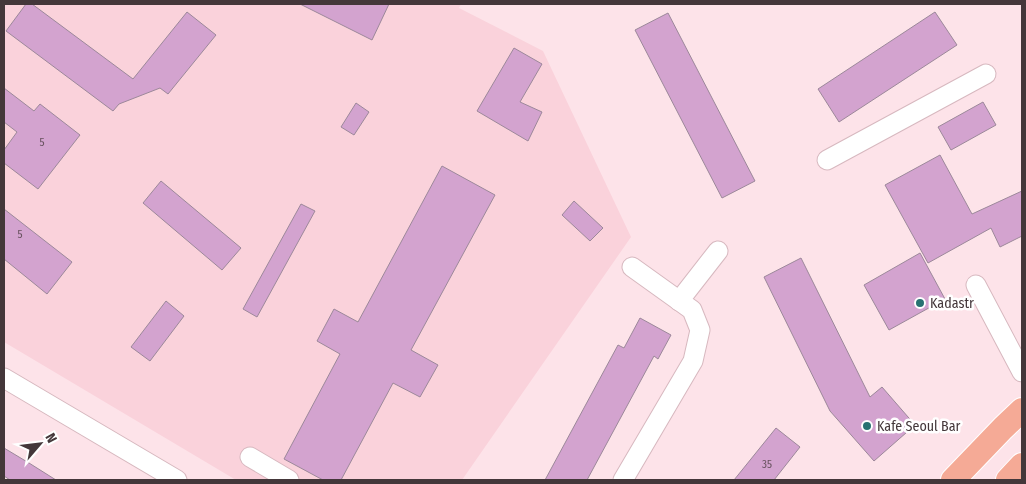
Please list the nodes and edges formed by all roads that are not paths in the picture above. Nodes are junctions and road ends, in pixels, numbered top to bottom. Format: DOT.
graph roads {
  1 [pos="986,74"];
  2 [pos="827,160"];
  3 [pos="718,251"];
  4 [pos="632,267"];
  5 [pos="976,285"];
  6 [pos="679,301"];
  7 [pos="1022,372"];
  8 [pos="4,378"];
  9 [pos="1022,410"];
  10 [pos="250,457"];
  11 [pos="1022,465"];
  12 [pos="177,480"];
  13 [pos="289,480"];
  14 [pos="623,480"];
  15 [pos="953,480"];
  16 [pos="1008,480"];
  1 -- 2 [label="street"];
  3 -- 6 [label="street"];
  4 -- 6 [label="street"];
  5 -- 7 [label="street"];
  6 -- 14 [label="street"];
  8 -- 12 [label="street"];
  9 -- 15 [label="main road"];
  10 -- 13 [label="street"];
  11 -- 16 [label="main road"];
}
